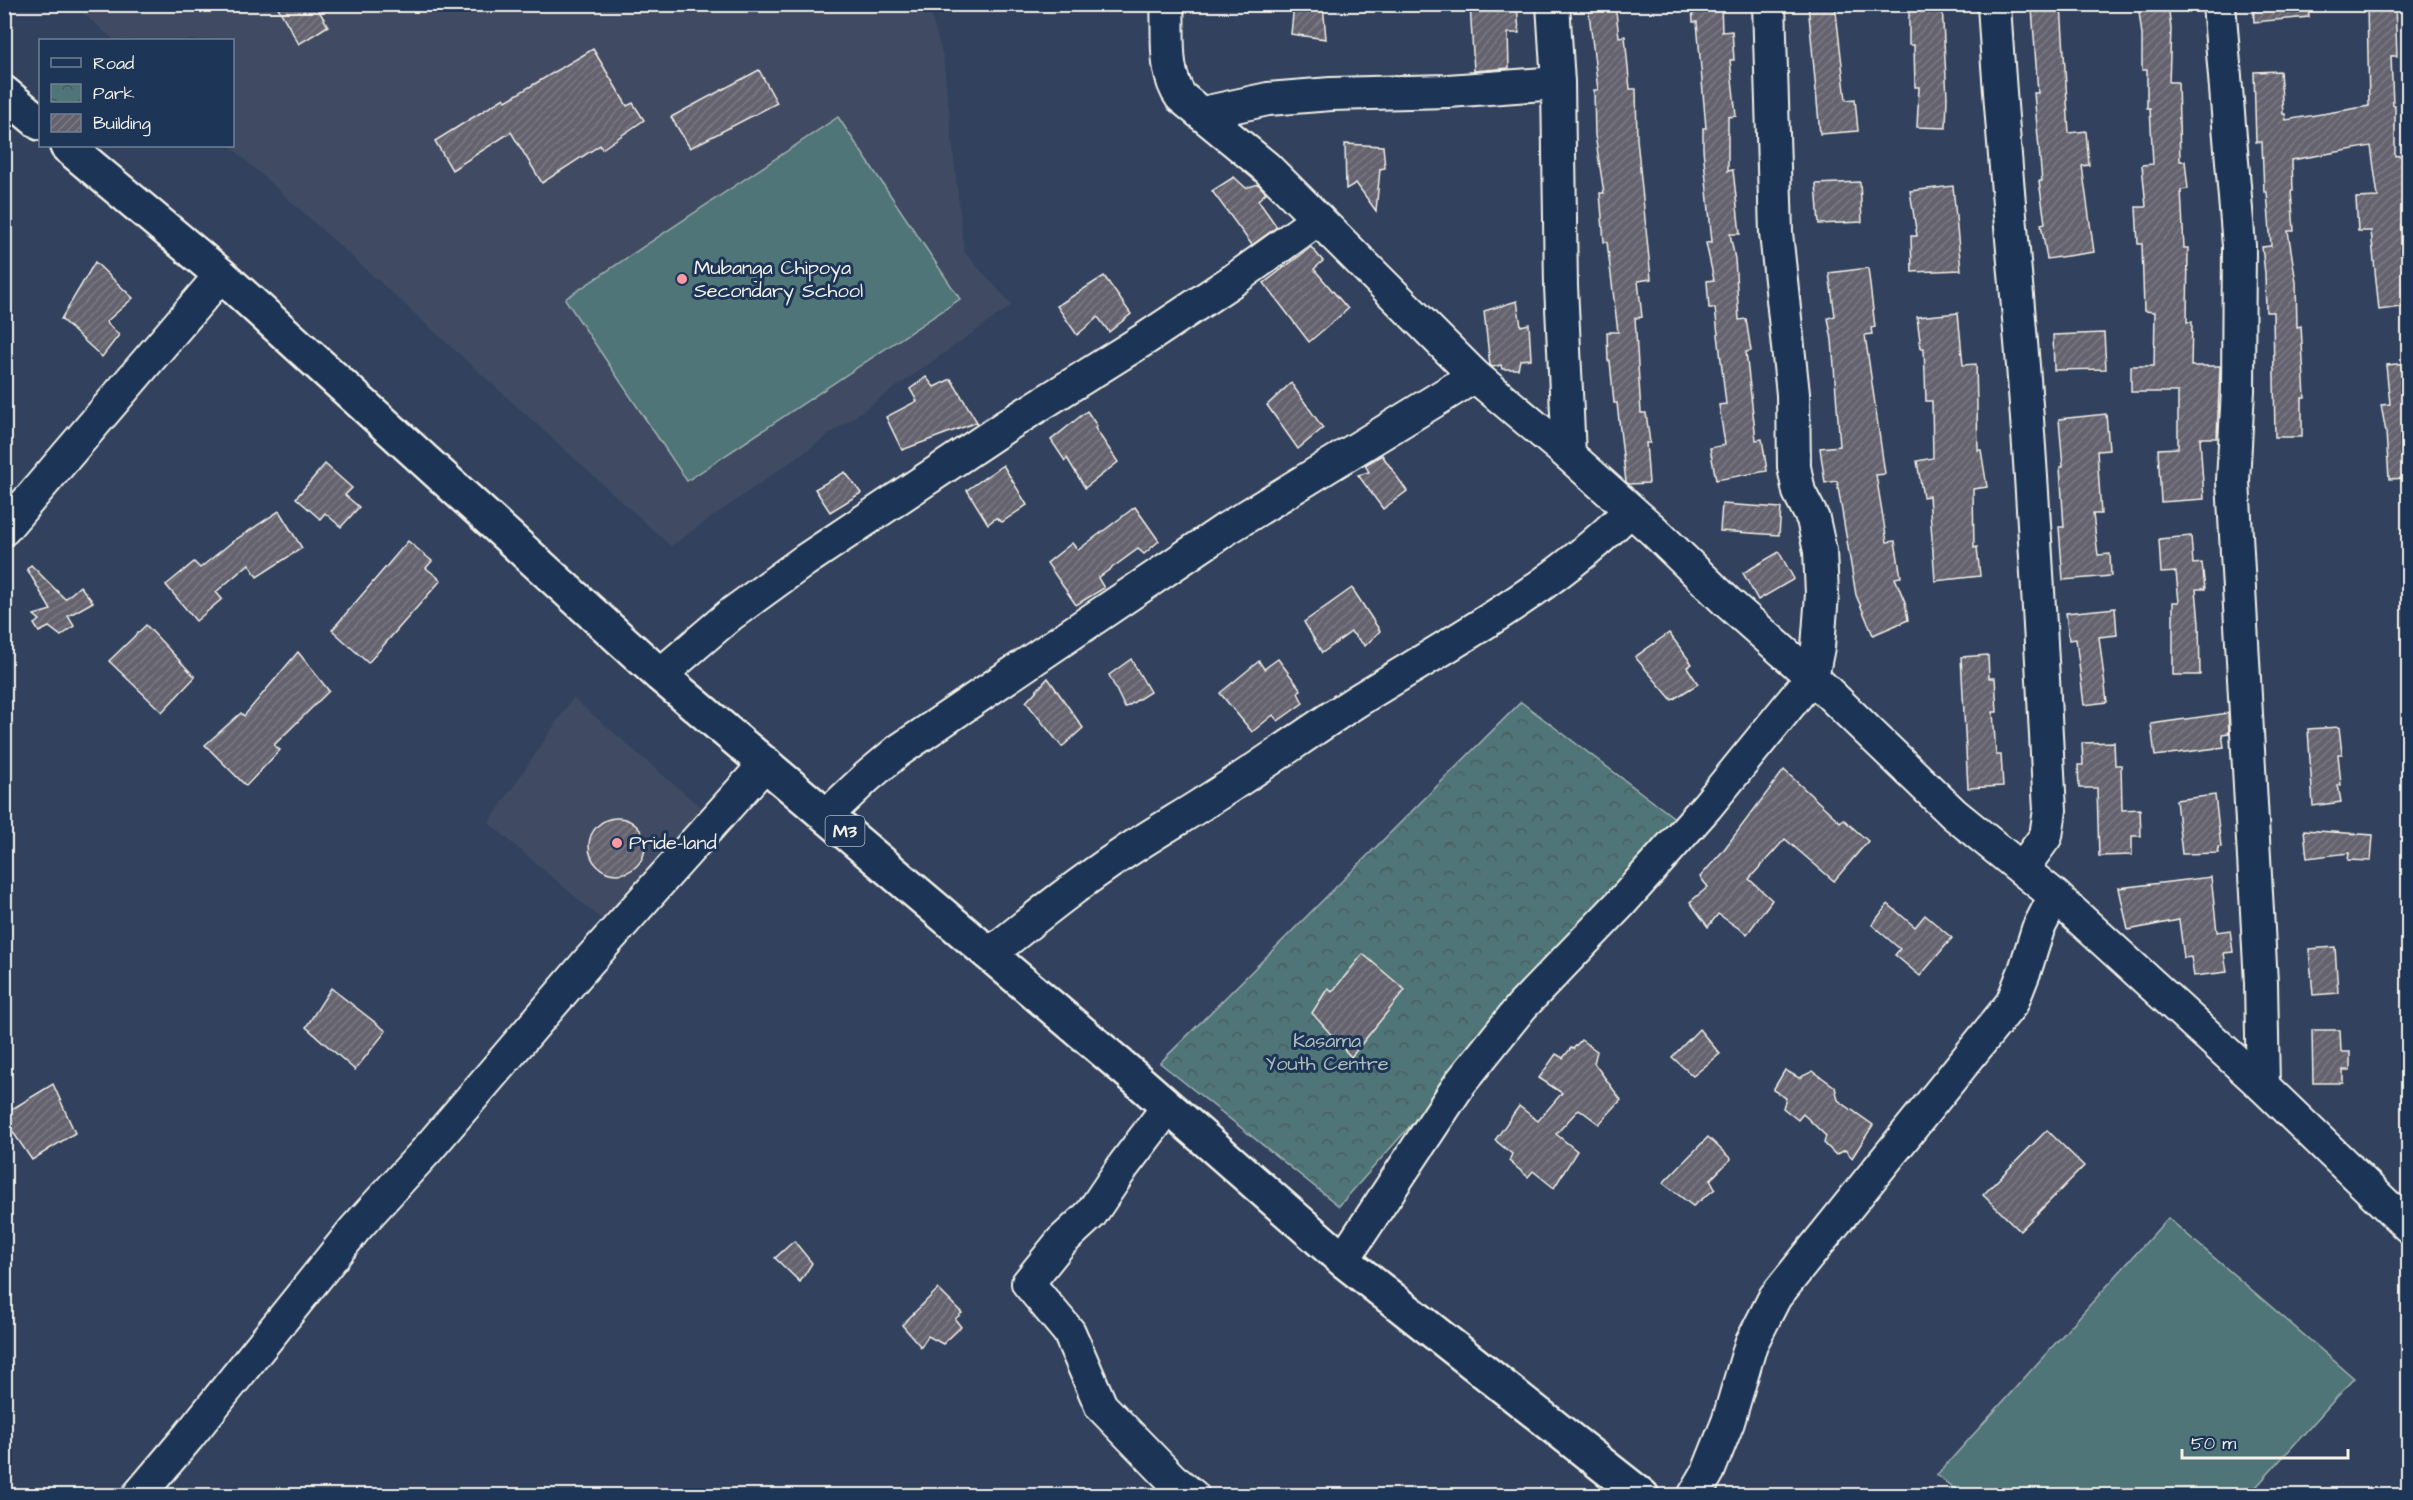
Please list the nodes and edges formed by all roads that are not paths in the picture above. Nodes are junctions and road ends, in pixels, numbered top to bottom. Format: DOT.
graph roads {
  1 [pos="1167,4"];
  2 [pos="1553,4"];
  3 [pos="1769,4"];
  4 [pos="1994,4"];
  5 [pos="2219,4"];
  6 [pos="1558,83"];
  7 [pos="4,93"];
  8 [pos="1203,113"];
  9 [pos="39,122"];
  10 [pos="68,147"];
  11 [pos="1318,219"];
  12 [pos="221,275"];
  13 [pos="1474,376"];
  14 [pos="1569,455"];
  15 [pos="1630,510"];
  16 [pos="4,530"];
  17 [pos="660,675"];
  18 [pos="1812,677"];
  19 [pos="766,763"];
  20 [pos="827,815"];
  21 [pos="2022,869"];
  22 [pos="2055,896"];
  23 [pos="990,954"];
  24 [pos="2263,1086"];
  25 [pos="1168,1107"];
  26 [pos="2409,1226"];
  27 [pos="1343,1260"];
  28 [pos="1638,1494"];
  29 [pos="138,1496"];
  30 [pos="1193,1496"];
  31 [pos="1694,1496"];
  1 -- 8 [label="street"];
  2 -- 6 [label="street"];
  3 -- 18 [label="street"];
  4 -- 21 [label="street"];
  5 -- 24 [label="street"];
  6 -- 8 [label="street"];
  6 -- 14 [label="street"];
  7 -- 9 [label="main road"];
  8 -- 11 [label="street"];
  10 -- 12 [label="main road, M3"];
  11 -- 13 [label="street"];
  11 -- 17 [label="street"];
  12 -- 16 [label="street"];
  12 -- 17 [label="main road, M3"];
  13 -- 14 [label="street"];
  13 -- 20 [label="street"];
  14 -- 15 [label="street"];
  15 -- 18 [label="street"];
  15 -- 23 [label="street"];
  17 -- 19 [label="main road, M3"];
  18 -- 21 [label="street"];
  18 -- 27 [label="street"];
  19 -- 20 [label="main road, M3"];
  19 -- 29 [label="street"];
  20 -- 23 [label="main road, M3"];
  21 -- 22 [label="street"];
  22 -- 24 [label="street"];
  22 -- 31 [label="street"];
  23 -- 25 [label="main road, M3"];
  24 -- 26 [label="street"];
  25 -- 27 [label="main road, M3"];
  25 -- 30 [label="street"];
  27 -- 28 [label="main road, M3"];
}
